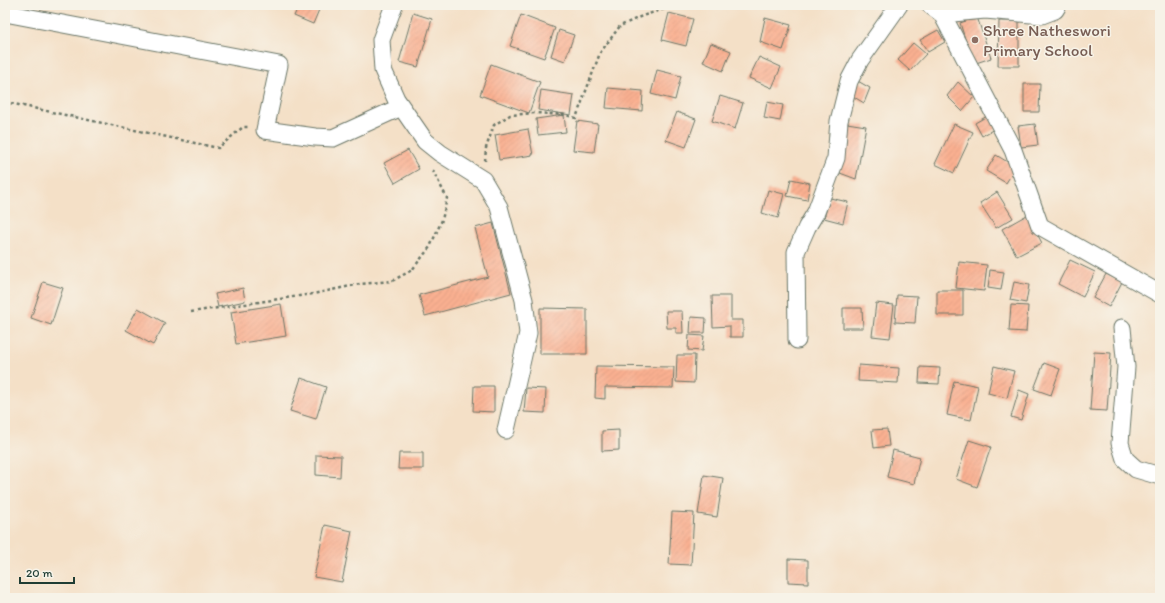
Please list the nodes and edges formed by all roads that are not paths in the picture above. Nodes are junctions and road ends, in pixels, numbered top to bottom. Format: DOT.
graph roads {
  1 [pos="394,5"];
  2 [pos="899,5"];
  3 [pos="1058,5"];
  4 [pos="936,9"];
  5 [pos="5,13"];
  6 [pos="401,107"];
  7 [pos="1160,294"];
  8 [pos="1122,328"];
  9 [pos="797,340"];
  10 [pos="506,430"];
  11 [pos="1160,476"];
  1 -- 6 [label="street"];
  2 -- 9 [label="street"];
  3 -- 4 [label="street"];
  4 -- 7 [label="street"];
  5 -- 6 [label="street"];
  6 -- 10 [label="street"];
  8 -- 11 [label="street"];
}
